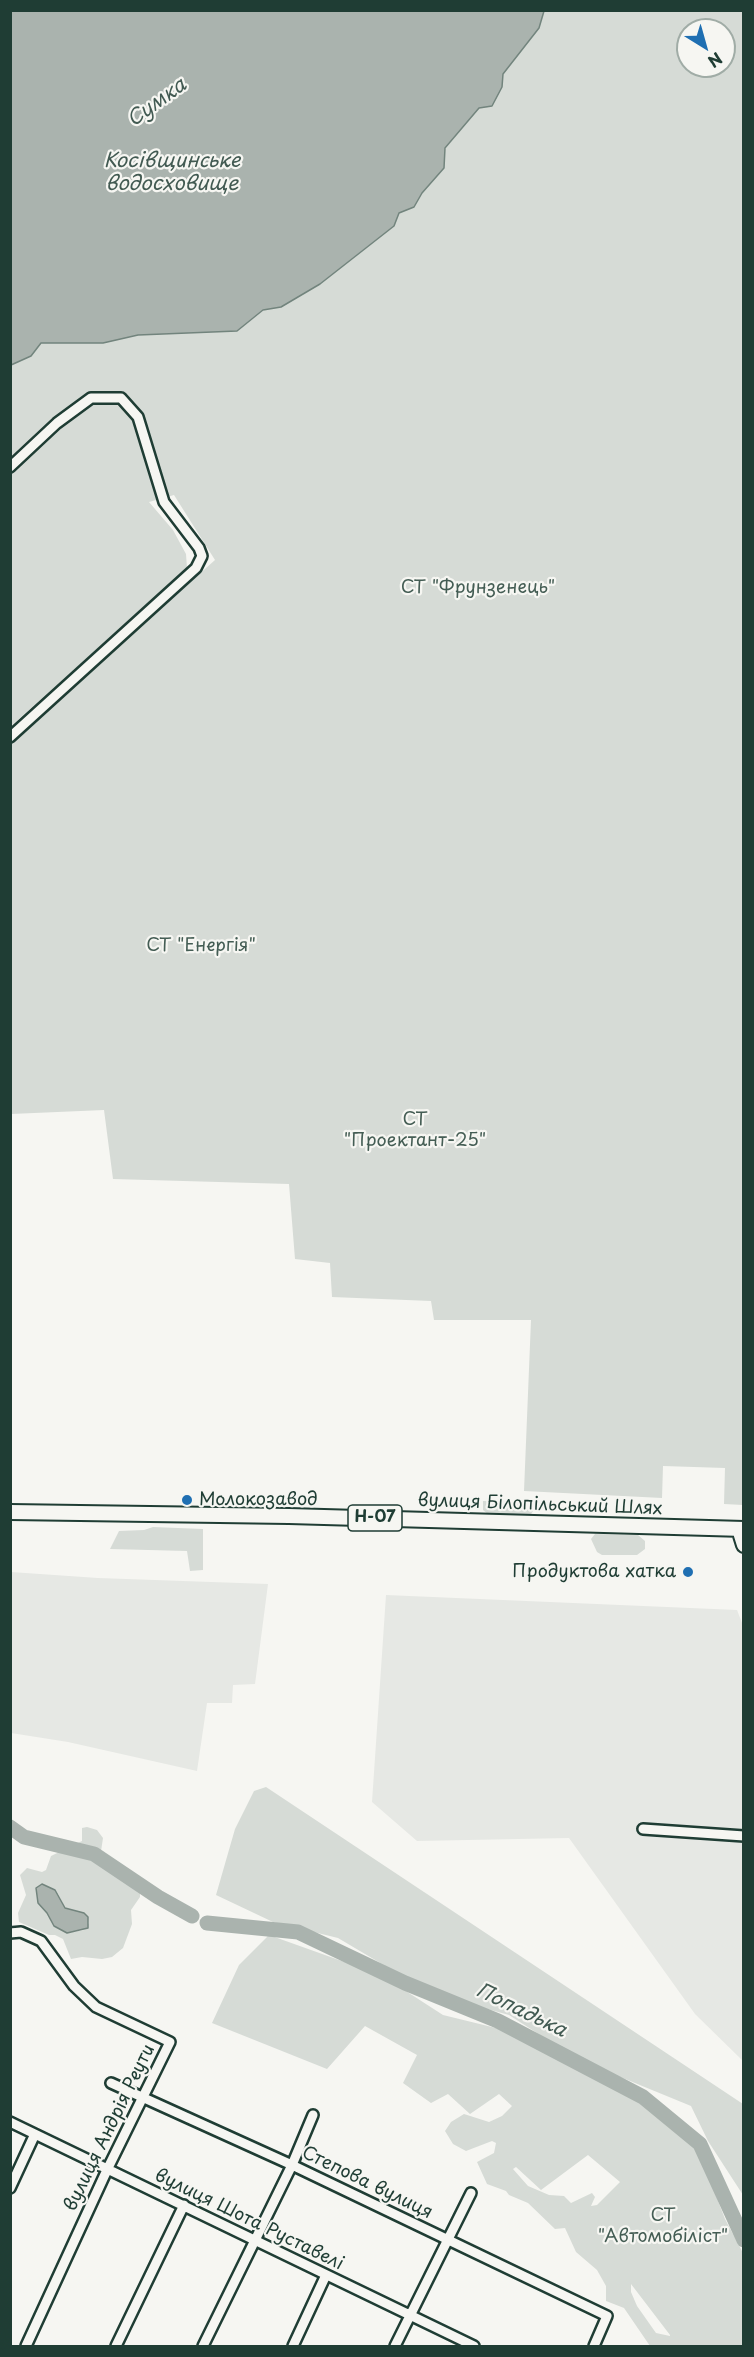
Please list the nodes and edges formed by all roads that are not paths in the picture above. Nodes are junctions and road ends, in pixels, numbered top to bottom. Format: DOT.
graph roads {
  1 [pos="10,467"];
  2 [pos="10,737"];
  3 [pos="10,1512"];
  4 [pos="741,1529"];
  5 [pos="744,1545"];
  6 [pos="643,1829"];
  7 [pos="744,1836"];
  8 [pos="10,1933"];
  9 [pos="111,2083"];
  10 [pos="143,2097"];
  11 [pos="313,2115"];
  12 [pos="10,2122"];
  13 [pos="35,2134"];
  14 [pos="292,2165"];
  15 [pos="107,2170"];
  16 [pos="10,2188"];
  17 [pos="471,2193"];
  18 [pos="184,2205"];
  19 [pos="256,2240"];
  20 [pos="448,2240"];
  21 [pos="326,2275"];
  22 [pos="410,2316"];
  23 [pos="26,2346"];
  24 [pos="116,2346"];
  25 [pos="203,2346"];
  26 [pos="293,2346"];
  27 [pos="395,2346"];
  28 [pos="474,2346"];
  29 [pos="594,2346"];
  1 -- 2 [label="street"];
  3 -- 4 [label="main road, вулиця Білопільський Шлях / Н-07"];
  4 -- 5 [label="main road, Н-07"];
  6 -- 7 [label="street"];
  8 -- 10 [label="street, вулиця Андрія Реути"];
  9 -- 10 [label="street, Степова вулиця"];
  10 -- 14 [label="street, Степова вулиця"];
  10 -- 15 [label="street, вулиця Андрія Реути"];
  11 -- 14 [label="street"];
  12 -- 13 [label="street, вулиця Шота Руставелі"];
  13 -- 15 [label="street, вулиця Шота Руставелі"];
  13 -- 16 [label="street"];
  14 -- 19 [label="street"];
  14 -- 20 [label="street, Степова вулиця"];
  15 -- 18 [label="street, вулиця Шота Руставелі"];
  15 -- 23 [label="street, вулиця Андрія Реути"];
  17 -- 20 [label="street"];
  18 -- 19 [label="street, вулиця Шота Руставелі"];
  18 -- 24 [label="street"];
  19 -- 21 [label="street, вулиця Шота Руставелі"];
  19 -- 25 [label="street"];
  20 -- 22 [label="street"];
  20 -- 29 [label="street, Степова вулиця"];
  21 -- 22 [label="street, вулиця Шота Руставелі"];
  21 -- 26 [label="street"];
  22 -- 27 [label="street"];
  22 -- 28 [label="street, вулиця Шота Руставелі"];
}
